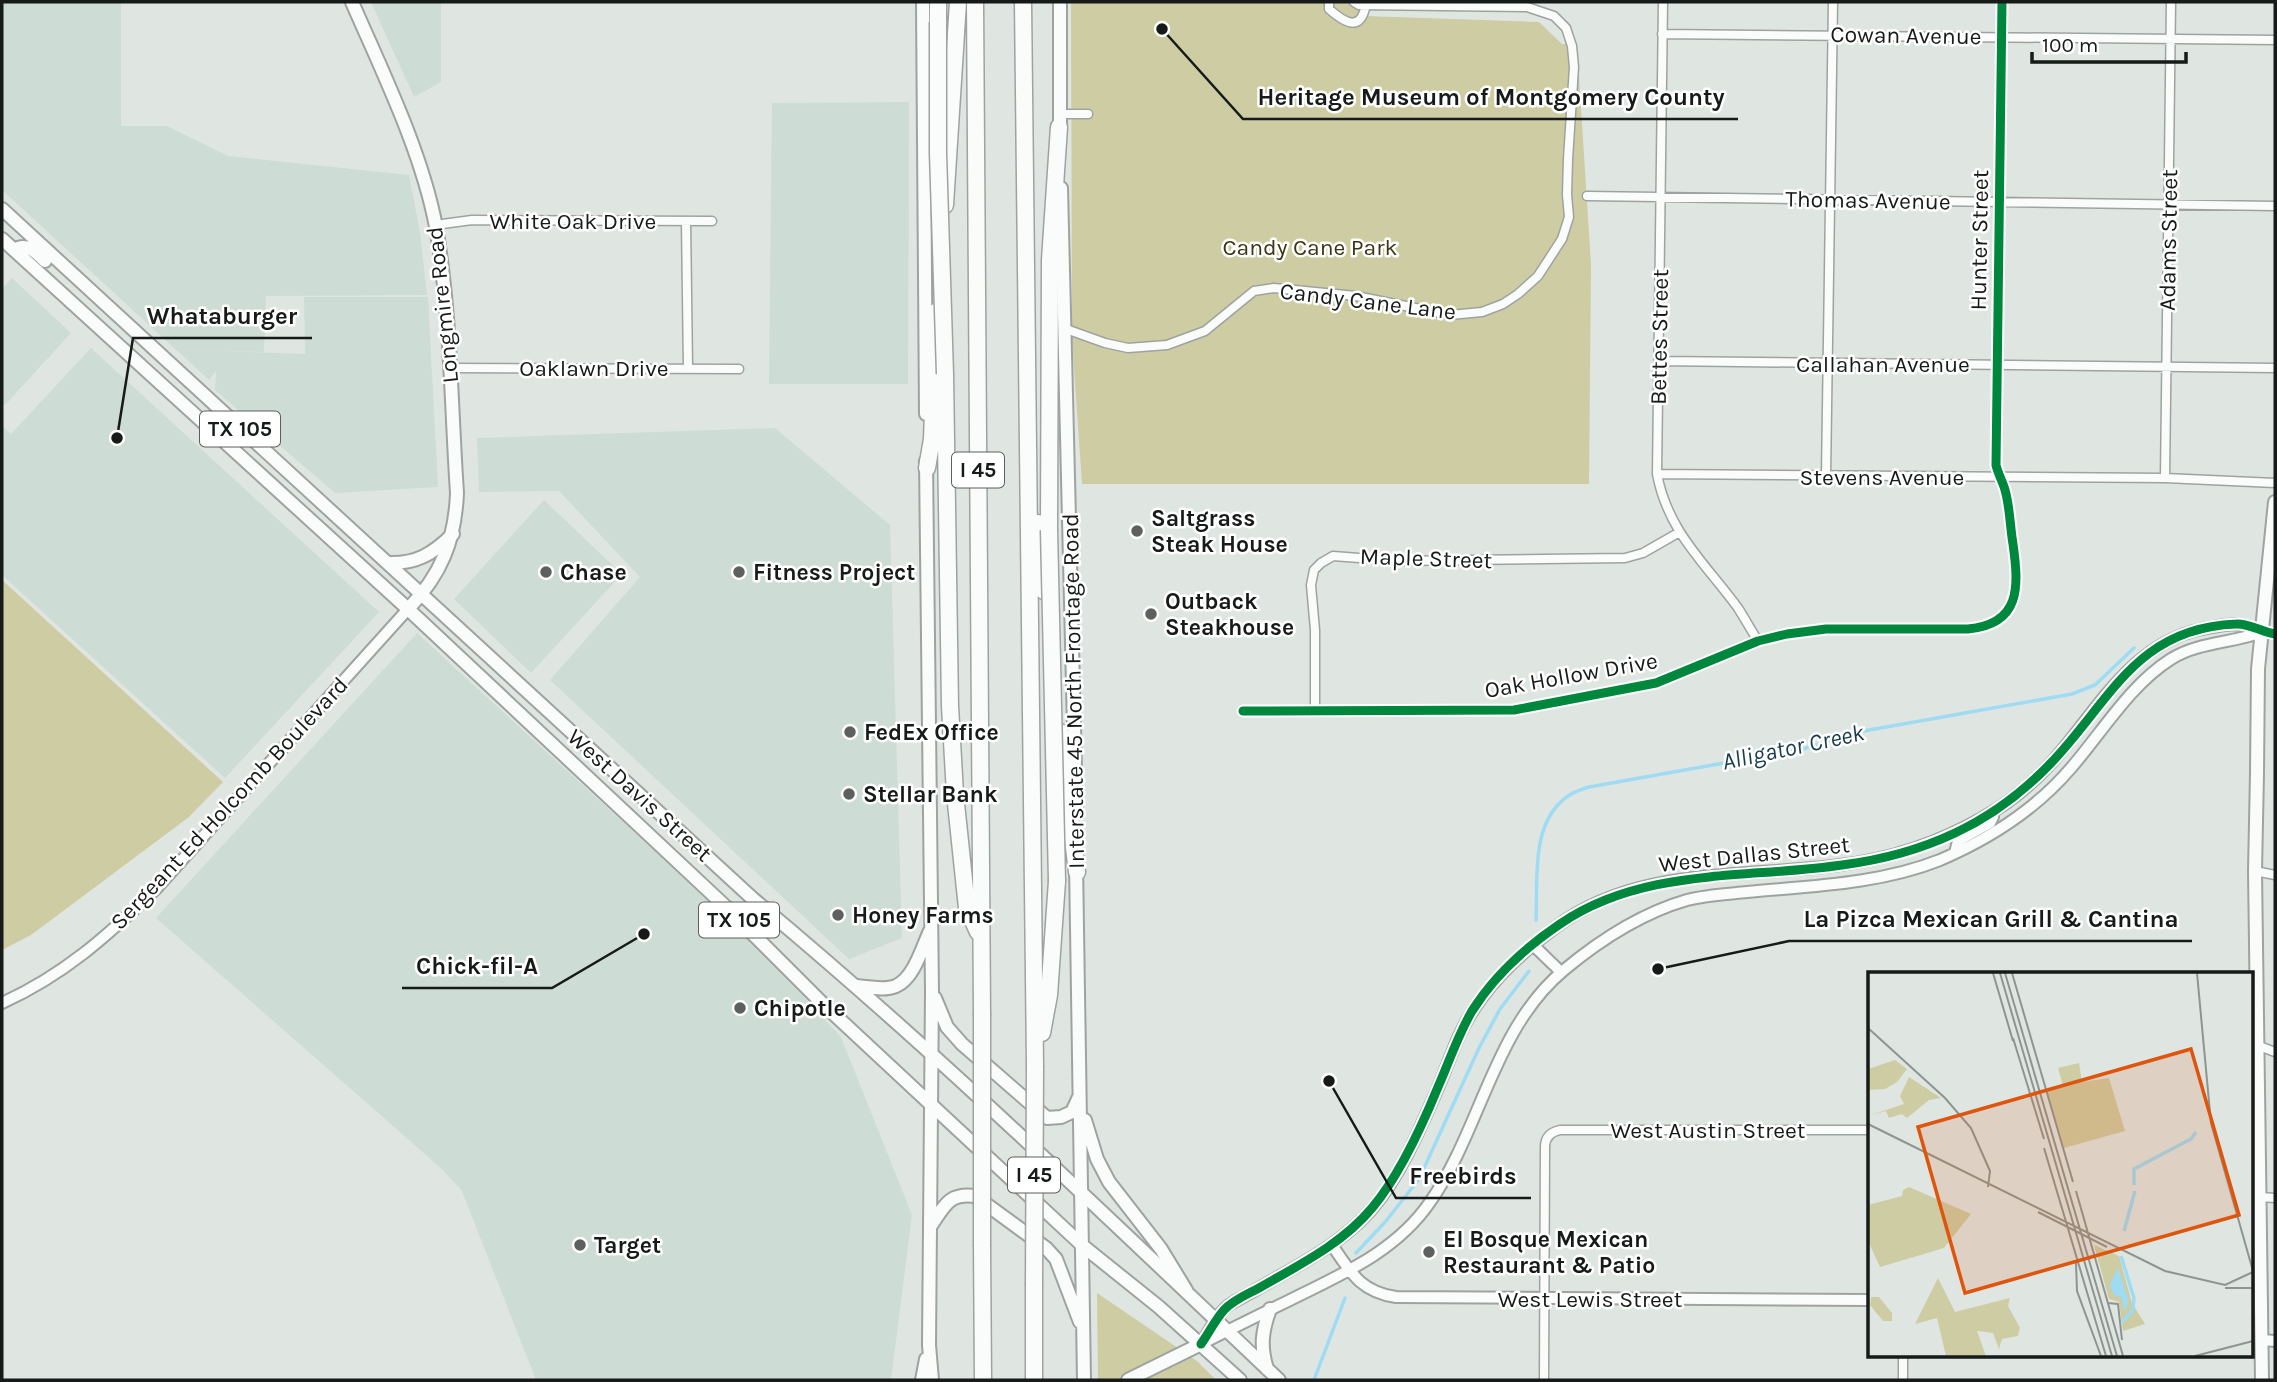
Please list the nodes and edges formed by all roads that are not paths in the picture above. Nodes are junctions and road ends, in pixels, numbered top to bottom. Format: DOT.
graph roads {
  1 [pos="352,2"];
  2 [pos="923,2"];
  3 [pos="938,2"];
  4 [pos="958,2"];
  5 [pos="975,2"];
  6 [pos="1023,2"];
  7 [pos="1060,2"];
  8 [pos="1329,2"];
  9 [pos="1353,2"];
  10 [pos="1663,2"];
  11 [pos="1833,2"];
  12 [pos="2002,2"];
  13 [pos="2171,2"];
  14 [pos="1366,4"];
  15 [pos="1662,34"];
  16 [pos="1833,34"];
  17 [pos="2002,36"];
  18 [pos="2170,39"];
  19 [pos="2275,40"];
  20 [pos="1088,114"];
  21 [pos="1060,120"];
  22 [pos="1587,196"];
  23 [pos="1661,197"];
  24 [pos="1829,200"];
  25 [pos="1998,202"];
  26 [pos="2169,204"];
  27 [pos="2275,206"];
  28 [pos="2,209"];
  29 [pos="686,221"];
  30 [pos="712,221"];
  31 [pos="435,225"];
  32 [pos="2,239"];
  33 [pos="14,250"];
  34 [pos="117,316"];
  35 [pos="1066,329"];
  36 [pos="1659,361"];
  37 [pos="1027,362"];
  38 [pos="1827,364"];
  39 [pos="1997,365"];
  40 [pos="449,368"];
  41 [pos="688,368"];
  42 [pos="2166,368"];
  43 [pos="2275,368"];
  44 [pos="739,369"];
  45 [pos="927,468"];
  46 [pos="1657,474"];
  47 [pos="1826,476"];
  48 [pos="2000,478"];
  49 [pos="2165,478"];
  50 [pos="2275,483"];
  51 [pos="2275,502"];
  52 [pos="1678,533"];
  53 [pos="453,534"];
  54 [pos="388,563"];
  55 [pos="421,595"];
  56 [pos="408,609"];
  57 [pos="2262,632"];
  58 [pos="2275,634"];
  59 [pos="1758,641"];
  60 [pos="1243,710"];
  61 [pos="1315,711"];
  62 [pos="2060,751"];
  63 [pos="2075,763"];
  64 [pos="1999,809"];
  65 [pos="1917,848"];
  66 [pos="1955,853"];
  67 [pos="1923,865"];
  68 [pos="1816,868"];
  69 [pos="2255,871"];
  70 [pos="1077,872"];
  71 [pos="2275,876"];
  72 [pos="1663,883"];
  73 [pos="1818,885"];
  74 [pos="1672,906"];
  75 [pos="932,928"];
  76 [pos="981,938"];
  77 [pos="1533,945"];
  78 [pos="1561,972"];
  79 [pos="857,986"];
  80 [pos="932,991"];
  81 [pos="2,1003"];
  82 [pos="2259,1046"];
  83 [pos="2275,1052"];
  84 [pos="932,1055"];
  85 [pos="1035,1066"];
  86 [pos="1081,1092"];
  87 [pos="932,1105"];
  88 [pos="1081,1109"];
  89 [pos="1868,1130"];
  90 [pos="2255,1133"];
  91 [pos="1082,1195"];
  92 [pos="2260,1196"];
  93 [pos="2275,1198"];
  94 [pos="932,1225"];
  95 [pos="1332,1245"];
  96 [pos="1083,1246"];
  97 [pos="1349,1271"];
  98 [pos="1189,1296"];
  99 [pos="1545,1299"];
  100 [pos="2256,1299"];
  101 [pos="1868,1300"];
  102 [pos="1270,1310"];
  103 [pos="1216,1322"];
  104 [pos="1227,1331"];
  105 [pos="1084,1332"];
  106 [pos="2262,1340"];
  107 [pos="2275,1340"];
  108 [pos="1201,1344"];
  109 [pos="929,1345"];
  110 [pos="1903,1358"];
  111 [pos="1267,1369"];
  112 [pos="922,1380"];
  113 [pos="932,1380"];
  114 [pos="983,1380"];
  115 [pos="1034,1380"];
  116 [pos="1084,1380"];
  117 [pos="1128,1380"];
  118 [pos="1240,1380"];
  119 [pos="1279,1380"];
  120 [pos="1544,1380"];
  121 [pos="1903,1380"];
  122 [pos="2262,1380"];
  1 -- 31 [label="main road, Longmire Road"];
  2 -- 45 [label="main road"];
  3 -- 76 [label="highway, bridge"];
  4 -- 45 [label="highway"];
  5 -- 76 [label="highway, I 45"];
  6 -- 37 [label="highway, I 45"];
  7 -- 21 [label="main road, Interstate 45 North Frontage Road"];
  8 -- 14 [label="street"];
  9 -- 14 [label="street, Candy Cane Lane"];
  10 -- 15 [label="street, Bettes Street"];
  11 -- 16 [label="street"];
  12 -- 17 [label="street, Hunter Street"];
  13 -- 18 [label="street, Adams Street"];
  14 -- 35 [label="street, Candy Cane Lane"];
  15 -- 16 [label="street, Cowan Avenue"];
  15 -- 23 [label="street, Bettes Street"];
  16 -- 17 [label="street, Cowan Avenue"];
  16 -- 24 [label="street"];
  17 -- 18 [label="street, Cowan Avenue"];
  17 -- 25 [label="street, Hunter Street"];
  18 -- 19 [label="street, Cowan Avenue"];
  18 -- 26 [label="street, Adams Street"];
  20 -- 21 [label="street"];
  21 -- 35 [label="main road, Interstate 45 North Frontage Road"];
  21 -- 85 [label="highway, bridge"];
  22 -- 23 [label="street, Thomas Avenue"];
  23 -- 24 [label="street, Thomas Avenue"];
  23 -- 36 [label="street, Bettes Street"];
  24 -- 25 [label="street, Thomas Avenue"];
  24 -- 38 [label="street"];
  25 -- 26 [label="street, Thomas Avenue"];
  25 -- 39 [label="street, Hunter Street"];
  26 -- 27 [label="street, Thomas Avenue"];
  26 -- 42 [label="street, Adams Street"];
  28 -- 34 [label="main road, West Davis Street / TX 105"];
  29 -- 30 [label="street, White Oak Drive"];
  29 -- 31 [label="street, White Oak Drive"];
  29 -- 41 [label="street"];
  31 -- 40 [label="main road, Longmire Road"];
  32 -- 33 [label="main road, West Davis Street / TX 105"];
  33 -- 34 [label="main road"];
  33 -- 56 [label="main road, West Davis Street / TX 105"];
  34 -- 54 [label="main road, West Davis Street / TX 105"];
  35 -- 70 [label="main road, Interstate 45 North Frontage Road"];
  36 -- 38 [label="street, Callahan Avenue"];
  36 -- 46 [label="street, Bettes Street"];
  37 -- 70 [label="highway"];
  37 -- 85 [label="highway, I 45"];
  38 -- 39 [label="street, Callahan Avenue"];
  38 -- 47 [label="street"];
  39 -- 42 [label="street, Callahan Avenue"];
  39 -- 48 [label="street, Hunter Street"];
  40 -- 41 [label="street, Oaklawn Drive"];
  40 -- 53 [label="main road, Longmire Road"];
  41 -- 44 [label="street, Oaklawn Drive"];
  42 -- 43 [label="street, Callahan Avenue"];
  42 -- 49 [label="street, Adams Street"];
  45 -- 75 [label="main road"];
  46 -- 47 [label="street, Stevens Avenue"];
  46 -- 52 [label="street, Bettes Street"];
  47 -- 48 [label="street, Stevens Avenue"];
  48 -- 49 [label="street, Stevens Avenue"];
  48 -- 59 [label="street, Oak Hollow Drive"];
  49 -- 50 [label="street, Stevens Avenue"];
  51 -- 57 [label="main road"];
  52 -- 59 [label="street, Bettes Street"];
  52 -- 61 [label="street, Maple Street"];
  53 -- 54 [label="main road"];
  53 -- 55 [label="main road, Longmire Road"];
  54 -- 55 [label="main road, West Davis Street / TX 105"];
  55 -- 56 [label="main road, Longmire Road"];
  55 -- 79 [label="main road, West Davis Street / TX 105"];
  56 -- 81 [label="street, Sergeant Ed Holcomb Boulevard"];
  56 -- 87 [label="main road, West Davis Street / TX 105"];
  57 -- 58 [label="street, West Dallas Street"];
  57 -- 62 [label="street, West Dallas Street"];
  57 -- 63 [label="street, West Dallas Street"];
  57 -- 69 [label="main road"];
  59 -- 61 [label="street, Oak Hollow Drive"];
  60 -- 61 [label="street, Oak Hollow Drive"];
  62 -- 63 [label="street"];
  62 -- 64 [label="street, West Dallas Street"];
  63 -- 66 [label="street, West Dallas Street"];
  64 -- 65 [label="street, West Dallas Street"];
  64 -- 66 [label="street"];
  65 -- 67 [label="street"];
  65 -- 68 [label="street, West Dallas Street"];
  66 -- 67 [label="street, West Dallas Street"];
  67 -- 73 [label="street, West Dallas Street"];
  68 -- 72 [label="street, West Dallas Street"];
  68 -- 73 [label="street"];
  69 -- 71 [label="street"];
  69 -- 82 [label="main road"];
  70 -- 86 [label="main road, Interstate 45 North Frontage Road"];
  72 -- 74 [label="street"];
  72 -- 77 [label="street, West Dallas Street"];
  73 -- 74 [label="street, West Dallas Street"];
  74 -- 78 [label="street, West Dallas Street"];
  75 -- 79 [label="main road"];
  75 -- 80 [label="main road"];
  76 -- 114 [label="highway, I 45, bridge"];
  77 -- 78 [label="street"];
  77 -- 95 [label="street, West Dallas Street"];
  78 -- 97 [label="street, West Dallas Street"];
  79 -- 84 [label="main road, West Davis Street / TX 105"];
  80 -- 84 [label="main road"];
  80 -- 86 [label="main road"];
  82 -- 83 [label="street"];
  82 -- 90 [label="main road"];
  84 -- 87 [label="main road"];
  84 -- 91 [label="main road, West Davis Street / TX 105"];
  85 -- 115 [label="highway, I 45, bridge"];
  86 -- 88 [label="main road, Interstate 45 North Frontage Road"];
  87 -- 94 [label="main road"];
  87 -- 96 [label="main road, West Davis Street / TX 105"];
  88 -- 91 [label="main road, Interstate 45 North Frontage Road"];
  88 -- 98 [label="main road"];
  89 -- 99 [label="street, West Austin Street"];
  90 -- 92 [label="main road"];
  91 -- 96 [label="main road, Interstate 45 North Frontage Road"];
  91 -- 98 [label="main road, West Davis Street / TX 105"];
  92 -- 93 [label="street"];
  92 -- 100 [label="main road"];
  94 -- 105 [label="main road"];
  94 -- 109 [label="main road"];
  95 -- 97 [label="street, West Lewis Street"];
  95 -- 103 [label="street, West Dallas Street"];
  96 -- 105 [label="main road, Interstate 45 North Frontage Road"];
  96 -- 108 [label="main road, West Davis Street / TX 105"];
  97 -- 99 [label="street, West Lewis Street"];
  97 -- 102 [label="street, West Dallas Street"];
  98 -- 103 [label="main road, West Davis Street / TX 105"];
  99 -- 101 [label="street, West Lewis Street"];
  99 -- 120 [label="street"];
  100 -- 106 [label="main road"];
  102 -- 104 [label="street, West Dallas Street"];
  102 -- 111 [label="main road"];
  103 -- 104 [label="main road, West Davis Street / TX 105"];
  103 -- 108 [label="street, West Dallas Street"];
  104 -- 108 [label="street, West Dallas Street"];
  104 -- 111 [label="main road, West Davis Street / TX 105"];
  105 -- 116 [label="main road, Interstate 45 North Frontage Road"];
  106 -- 107 [label="street"];
  106 -- 122 [label="main road"];
  108 -- 117 [label="main road"];
  108 -- 118 [label="main road, West Davis Street / TX 105"];
  109 -- 112 [label="main road"];
  109 -- 113 [label="main road"];
  110 -- 121 [label="street"];
  111 -- 119 [label="main road, West Davis Street / TX 105"];
}
